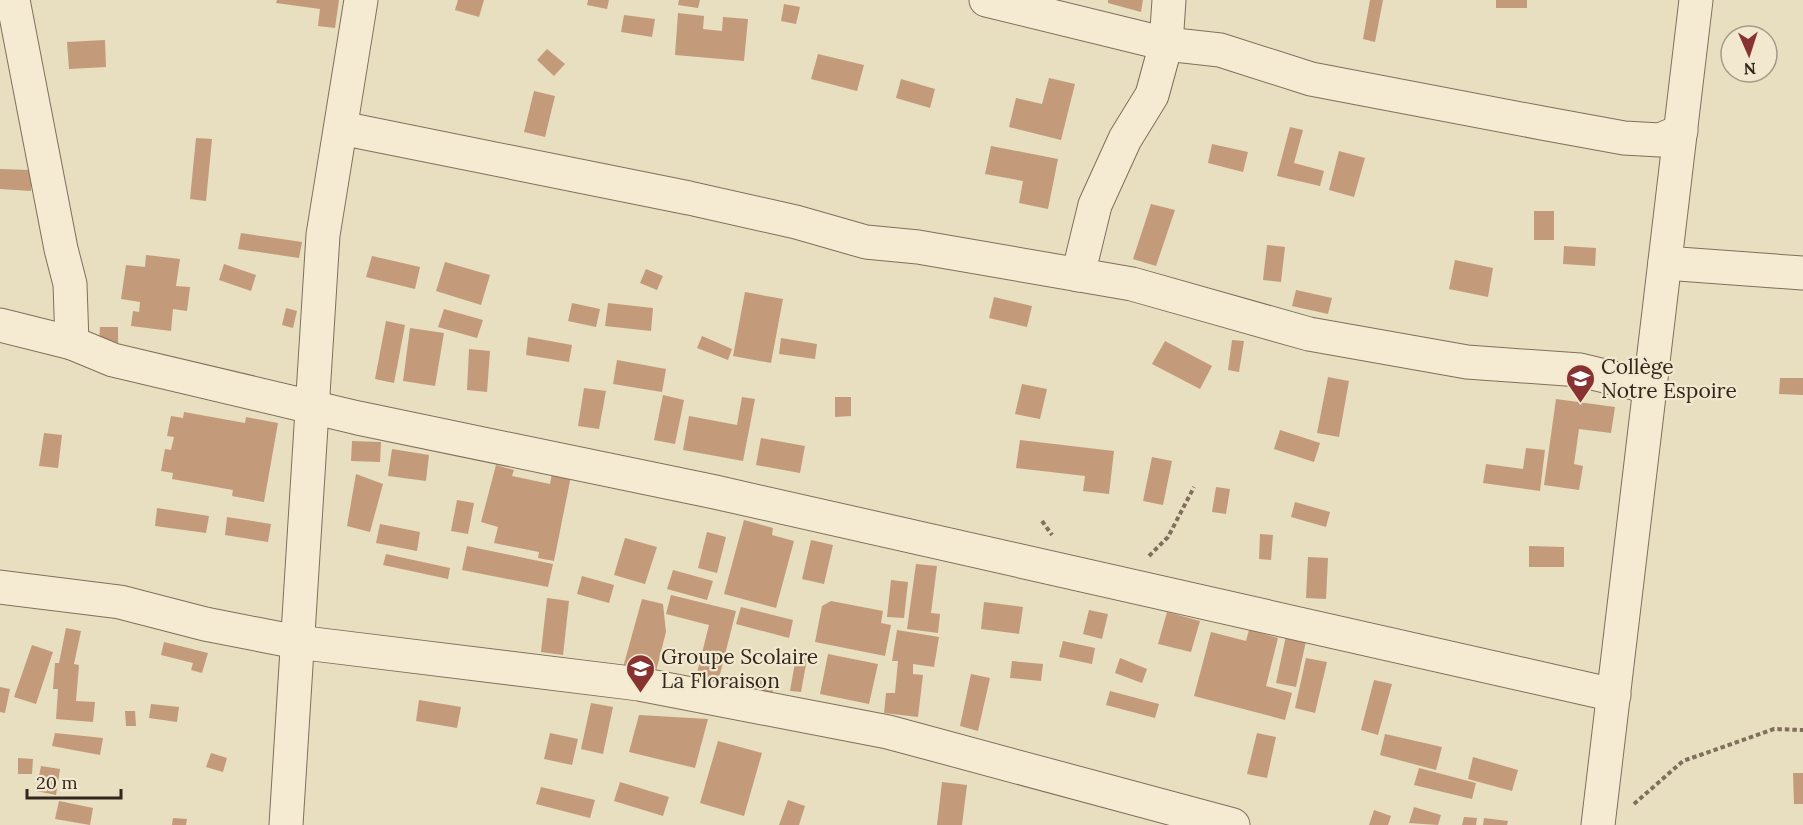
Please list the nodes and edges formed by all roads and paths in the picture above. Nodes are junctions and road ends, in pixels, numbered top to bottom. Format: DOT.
graph roads {
  1 [pos="14,0"];
  2 [pos="361,0"];
  3 [pos="986,0"];
  4 [pos="1169,0"];
  5 [pos="1696,0"];
  6 [pos="1166,44"];
  7 [pos="341,128"];
  8 [pos="1681,131"];
  9 [pos="1665,263"];
  10 [pos="1803,273"];
  11 [pos="1078,275"];
  12 [pos="0,325"];
  13 [pos="72,343"];
  14 [pos="1650,387"];
  15 [pos="311,406"];
  16 [pos="1194,487"];
  17 [pos="1120,584"];
  18 [pos="0,587"];
  19 [pos="297,642"];
  20 [pos="1614,695"];
  21 [pos="1803,730"];
  22 [pos="1599,819"];
  23 [pos="286,825"];
  24 [pos="1233,825"];
  1 -- 13 [label="street"];
  2 -- 7 [label="street"];
  3 -- 6 [label="street"];
  4 -- 6 [label="street"];
  5 -- 8 [label="street"];
  6 -- 8 [label="street"];
  6 -- 11 [label="street"];
  7 -- 11 [label="street"];
  7 -- 15 [label="street"];
  8 -- 9 [label="street"];
  9 -- 10 [label="street"];
  9 -- 14 [label="street"];
  11 -- 14 [label="street"];
  12 -- 13 [label="street"];
  13 -- 15 [label="street"];
  14 -- 20 [label="street"];
  15 -- 17 [label="street"];
  15 -- 19 [label="street"];
  16 -- 17 [label="path"];
  17 -- 20 [label="street"];
  18 -- 19 [label="street"];
  19 -- 23 [label="street"];
  19 -- 24 [label="street"];
  20 -- 22 [label="street"];
  21 -- 22 [label="path"];
}
